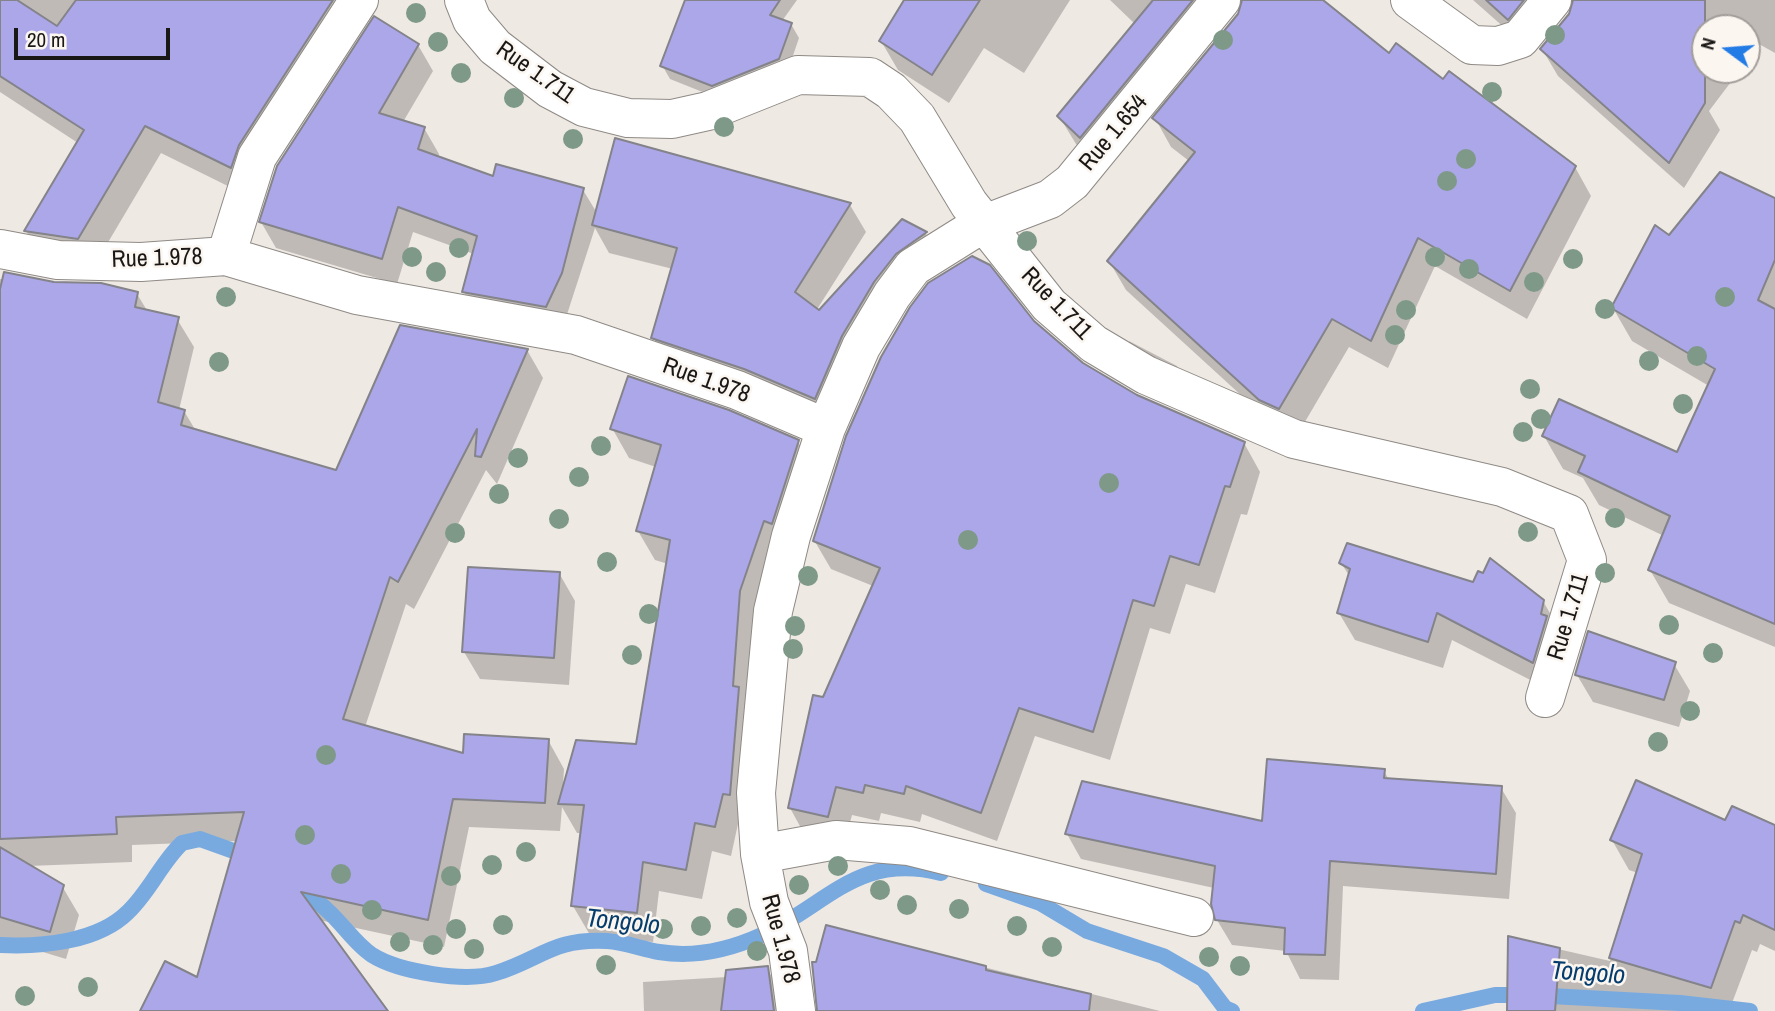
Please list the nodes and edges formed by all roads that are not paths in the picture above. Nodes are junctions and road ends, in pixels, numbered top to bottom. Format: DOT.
graph roads {
  1 [pos="359,0"];
  2 [pos="464,0"];
  3 [pos="1220,0"];
  4 [pos="1410,0"];
  5 [pos="1552,0"];
  6 [pos="981,225"];
  7 [pos="0,249"];
  8 [pos="226,256"];
  9 [pos="826,428"];
  10 [pos="1545,698"];
  11 [pos="760,854"];
  12 [pos="1194,917"];
  13 [pos="796,1011"];
  1 -- 8 [label="street"];
  2 -- 6 [label="street, Rue 1.711"];
  3 -- 6 [label="street, Rue 1.654"];
  4 -- 5 [label="street"];
  6 -- 9 [label="street, Rue 1.654"];
  6 -- 10 [label="street, Rue 1.711"];
  7 -- 8 [label="street, Rue 1.978"];
  8 -- 9 [label="street, Rue 1.978"];
  9 -- 11 [label="street, Rue 1.978"];
  11 -- 12 [label="street"];
  11 -- 13 [label="street, Rue 1.978"];
}
